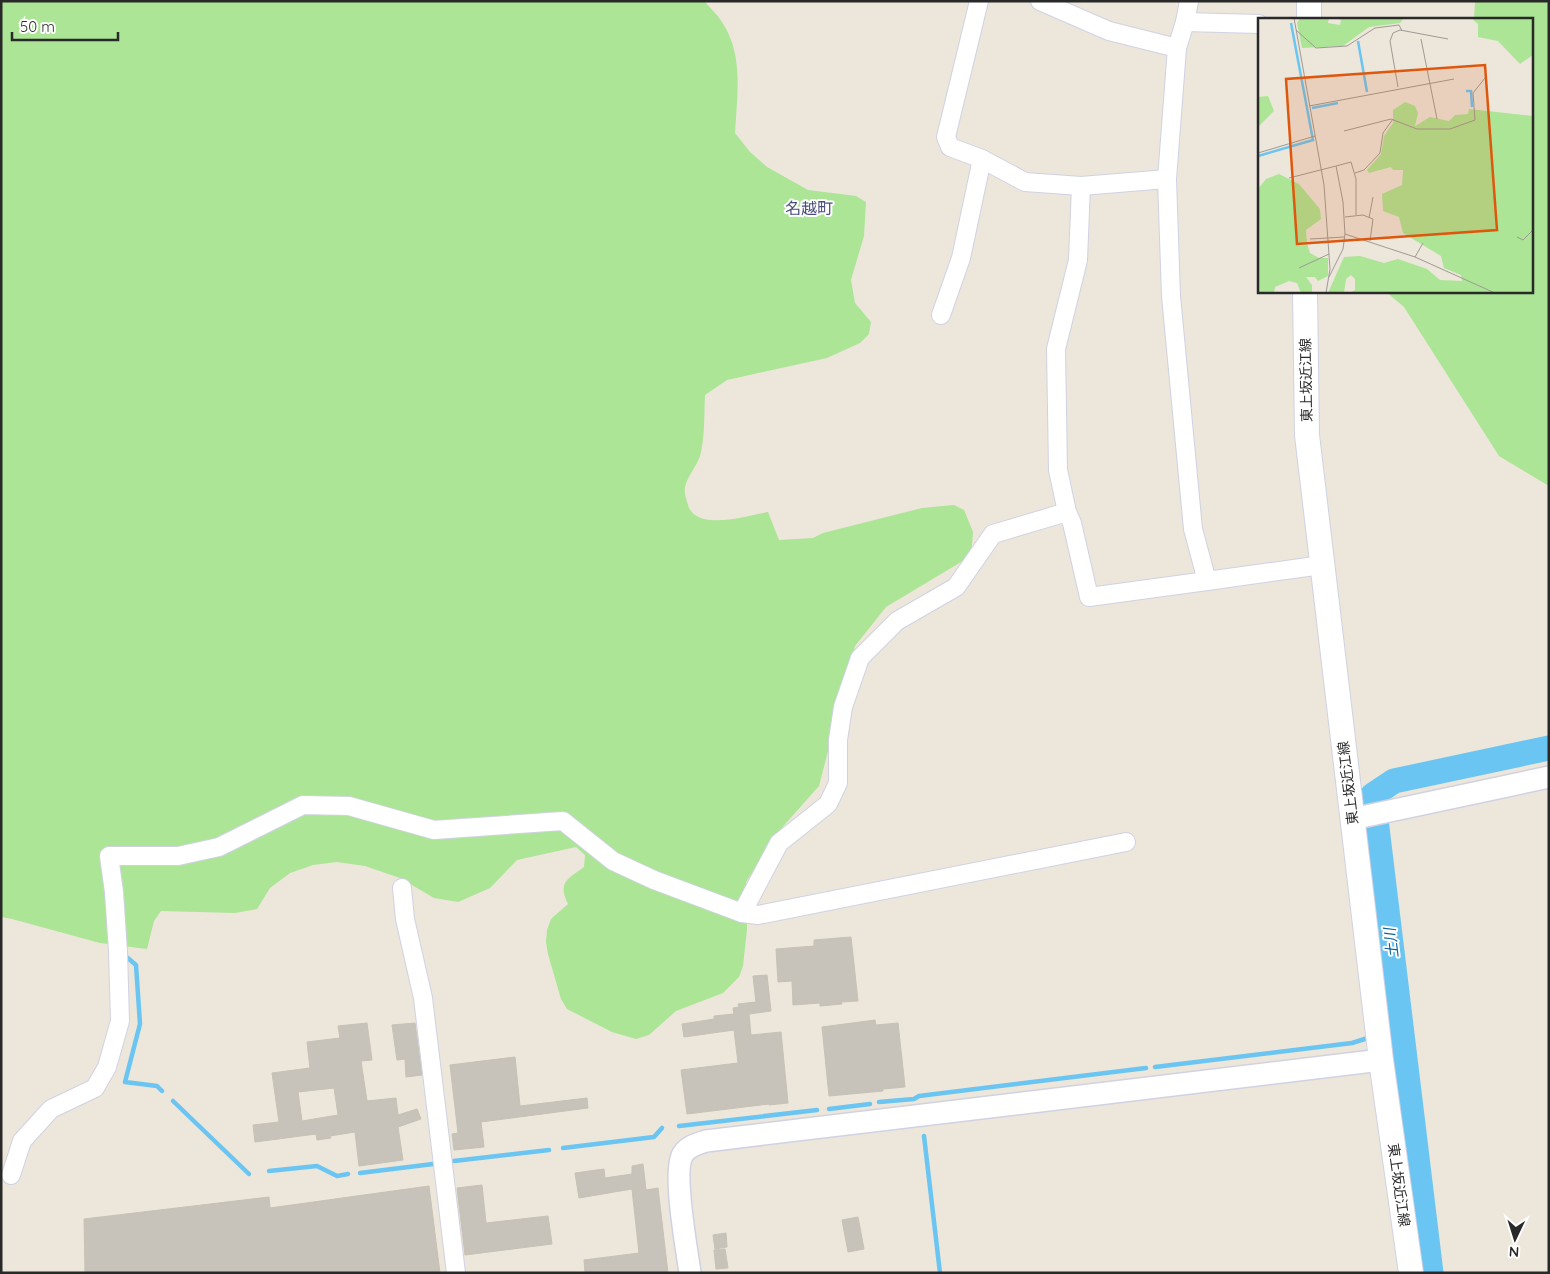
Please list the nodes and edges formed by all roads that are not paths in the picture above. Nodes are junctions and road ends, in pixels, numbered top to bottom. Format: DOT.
graph roads {
  1 [pos="979,1"];
  2 [pos="1040,1"];
  3 [pos="1189,1"];
  4 [pos="1309,1"];
  5 [pos="1309,18"];
  6 [pos="1185,22"];
  7 [pos="1258,24"];
  8 [pos="1177,48"];
  9 [pos="982,160"];
  10 [pos="1167,179"];
  11 [pos="1081,186"];
  12 [pos="1305,292"];
  13 [pos="941,315"];
  14 [pos="1067,512"];
  15 [pos="1322,565"];
  16 [pos="1207,581"];
  17 [pos="1549,777"];
  18 [pos="1358,817"];
  19 [pos="1126,842"];
  20 [pos="402,888"];
  21 [pos="742,913"];
  22 [pos="1379,1046"];
  23 [pos="11,1175"];
  24 [pos="456,1273"];
  25 [pos="690,1273"];
  26 [pos="1411,1273"];
  1 -- 9 [label="street"];
  2 -- 8 [label="street"];
  3 -- 6 [label="street"];
  4 -- 5 [label="main road"];
  6 -- 7 [label="street"];
  6 -- 8 [label="street"];
  8 -- 10 [label="street"];
  9 -- 11 [label="street"];
  9 -- 13 [label="street"];
  10 -- 11 [label="street"];
  10 -- 16 [label="street"];
  11 -- 14 [label="street"];
  12 -- 15 [label="main road, 東上坂近江線"];
  14 -- 16 [label="street"];
  14 -- 21 [label="street"];
  15 -- 16 [label="street"];
  15 -- 18 [label="main road, 東上坂近江線"];
  17 -- 18 [label="street"];
  18 -- 22 [label="main road, 東上坂近江線"];
  19 -- 21 [label="street"];
  20 -- 24 [label="street"];
  21 -- 23 [label="street"];
  22 -- 25 [label="street"];
  22 -- 26 [label="main road, 東上坂近江線"];
}
